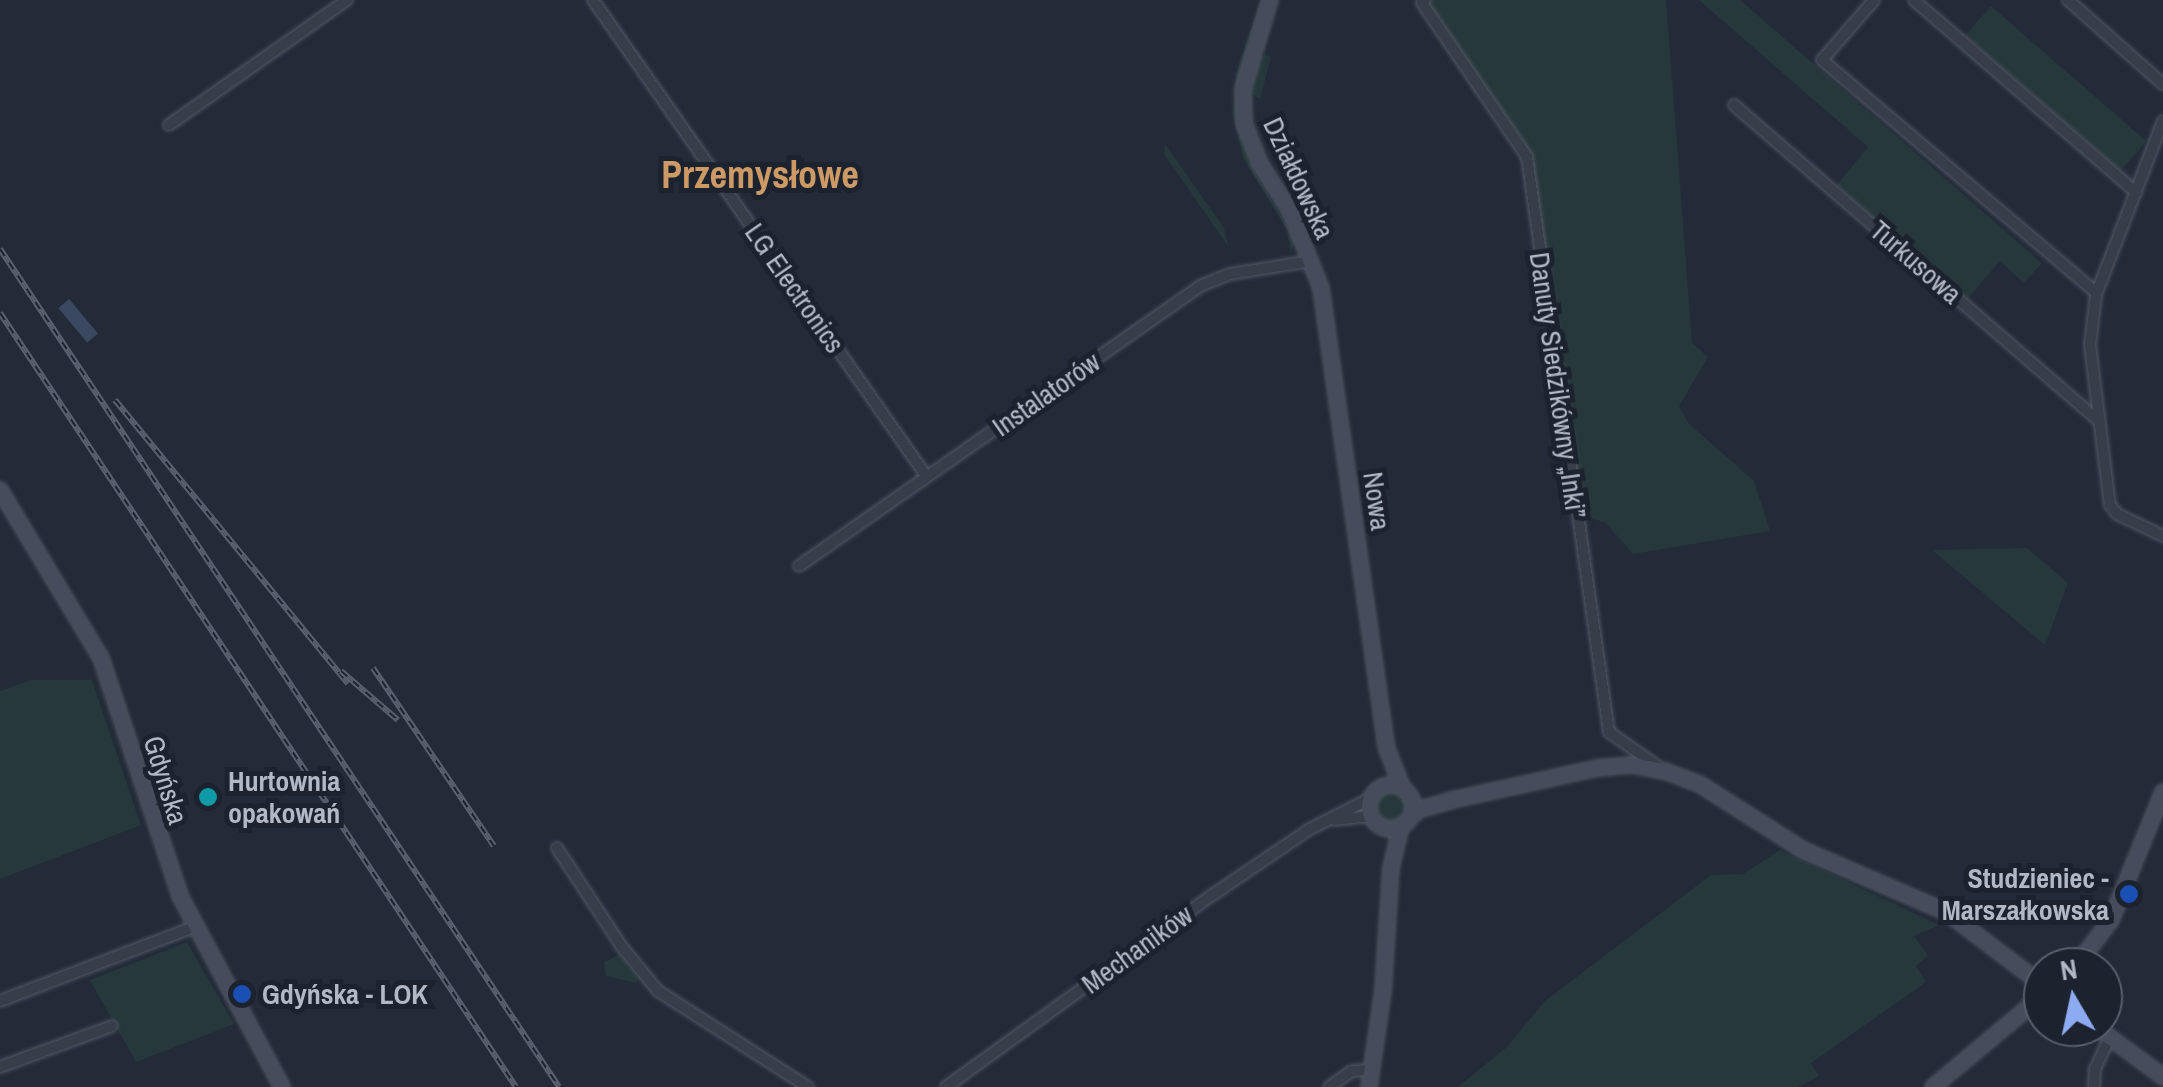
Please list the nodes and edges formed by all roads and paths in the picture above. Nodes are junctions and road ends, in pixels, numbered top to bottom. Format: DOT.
graph roads {
  1 [pos="347,0"];
  2 [pos="593,0"];
  3 [pos="1270,0"];
  4 [pos="1425,0"];
  5 [pos="1874,0"];
  6 [pos="1914,0"];
  7 [pos="2068,0"];
  8 [pos="2163,84"];
  9 [pos="1734,105"];
  10 [pos="2163,121"];
  11 [pos="169,125"];
  12 [pos="2136,192"];
  13 [pos="1311,261"];
  14 [pos="2097,293"];
  15 [pos="2098,420"];
  16 [pos="927,477"];
  17 [pos="0,490"];
  18 [pos="2163,536"];
  19 [pos="798,566"];
  20 [pos="1387,749"];
  21 [pos="1665,771"];
  22 [pos="1406,791"];
  23 [pos="1376,792"];
  24 [pos="2163,792"];
  25 [pos="1452,800"];
  26 [pos="1371,816"];
  27 [pos="1333,820"];
  28 [pos="1406,822"];
  29 [pos="1383,827"];
  30 [pos="557,848"];
  31 [pos="1391,868"];
  32 [pos="194,927"];
  33 [pos="2090,947"];
  34 [pos="2023,970"];
  35 [pos="0,1001"];
  36 [pos="2023,1012"];
  37 [pos="112,1026"];
  38 [pos="2105,1047"];
  39 [pos="2122,1047"];
  40 [pos="0,1067"];
  41 [pos="1371,1070"];
  42 [pos="2163,1077"];
  43 [pos="282,1087"];
  44 [pos="808,1087"];
  45 [pos="946,1087"];
  46 [pos="1329,1087"];
  47 [pos="1369,1087"];
  48 [pos="1933,1087"];
  49 [pos="2094,1087"];
  1 -- 11 [label="street"];
  2 -- 16 [label="street, LG Electronics"];
  3 -- 13 [label="street, Działdowska"];
  4 -- 21 [label="street, Danuty Siedzikówny „Inki”"];
  5 -- 14 [label="street"];
  6 -- 12 [label="street"];
  7 -- 8 [label="street"];
  9 -- 15 [label="street, Turkusowa"];
  10 -- 12 [label="street"];
  12 -- 14 [label="street"];
  13 -- 16 [label="street, Instalatorów"];
  13 -- 20 [label="street, Nowa"];
  14 -- 15 [label="street"];
  15 -- 18 [label="street"];
  16 -- 19 [label="street, Instalatorów"];
  17 -- 32 [label="street, Gdyńska"];
  20 -- 22 [label="street, Nowa"];
  20 -- 23 [label="street, Nowa"];
  21 -- 25 [label="street"];
  21 -- 34 [label="street"];
  22 -- 23 [label="street"];
  22 -- 25 [label="street"];
  22 -- 28 [label="street"];
  23 -- 26 [label="street, Nowa"];
  23 -- 27 [label="street, Mechaników"];
  24 -- 33 [label="street"];
  25 -- 28 [label="street"];
  26 -- 27 [label="street"];
  26 -- 29 [label="street"];
  27 -- 45 [label="street, Mechaników"];
  28 -- 29 [label="street"];
  28 -- 31 [label="street"];
  29 -- 31 [label="street"];
  30 -- 44 [label="street"];
  31 -- 41 [label="street"];
  32 -- 35 [label="street"];
  32 -- 43 [label="street, Gdyńska"];
  36 -- 48 [label="street"];
  37 -- 40 [label="street"];
  38 -- 49 [label="street"];
  39 -- 42 [label="street"];
  41 -- 46 [label="street"];
  41 -- 47 [label="street"];
}
